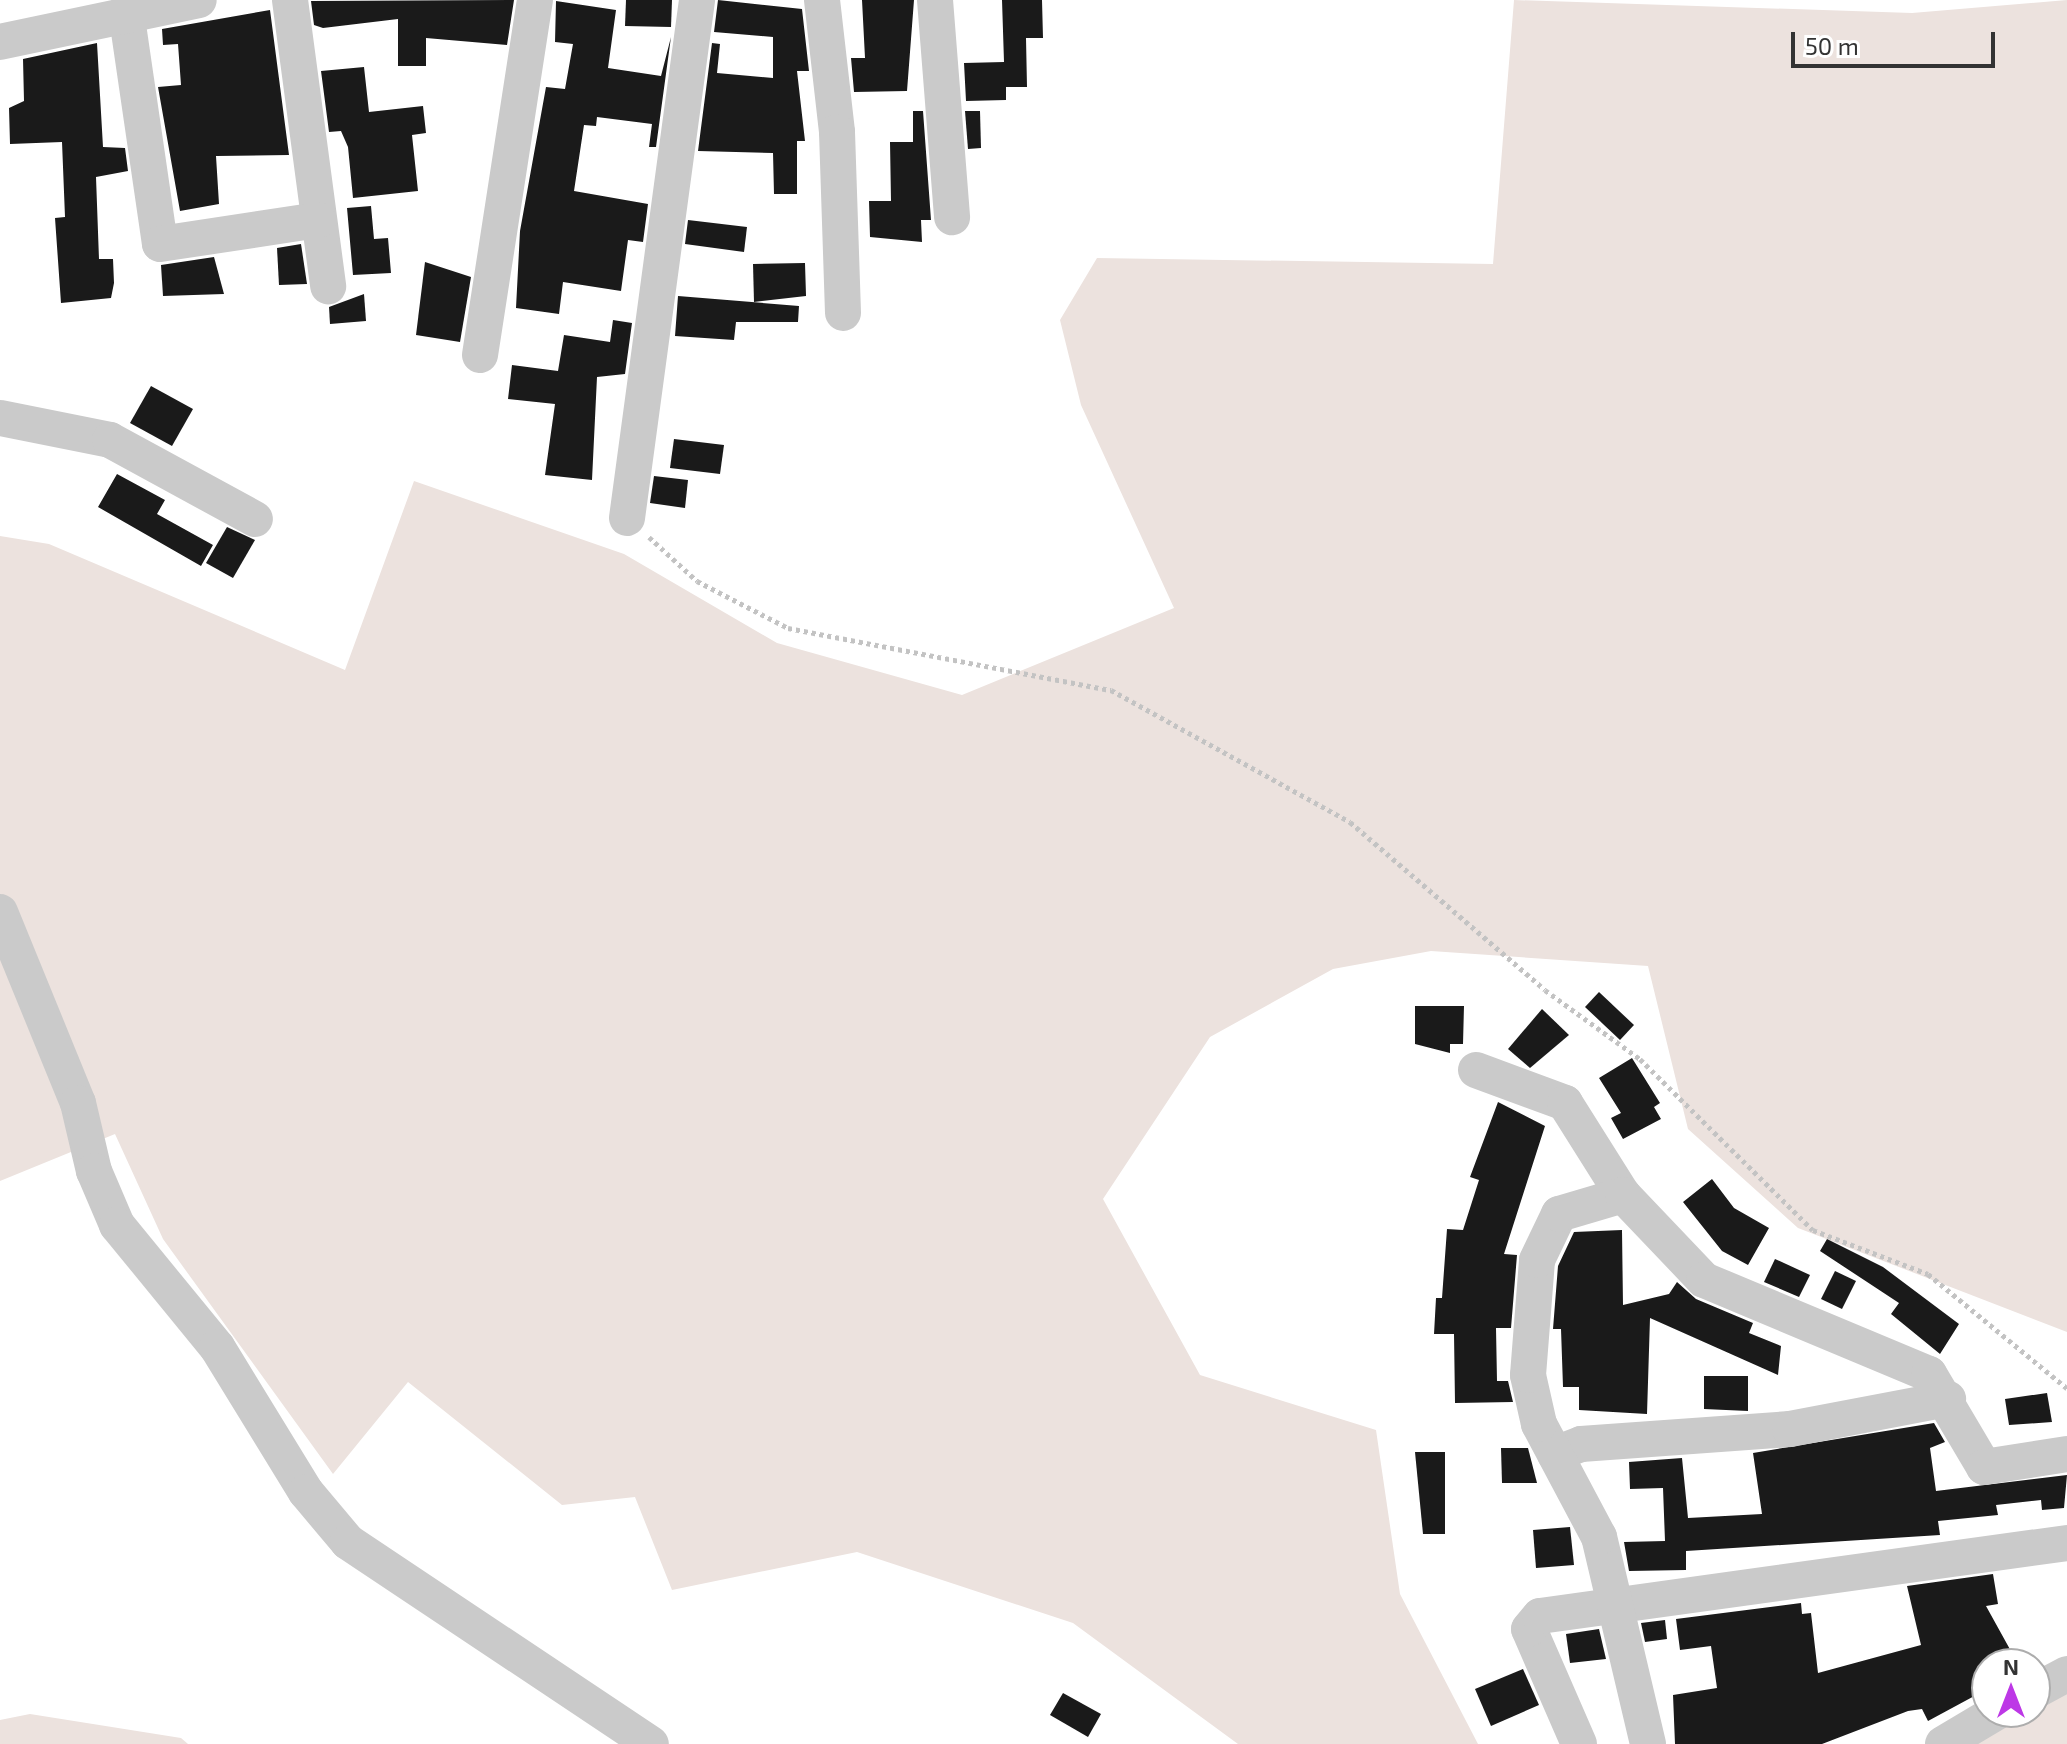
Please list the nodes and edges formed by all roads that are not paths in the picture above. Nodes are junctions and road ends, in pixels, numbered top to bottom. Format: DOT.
graph roads {
  1 [pos="199,0"];
  2 [pos="290,0"];
  3 [pos="535,0"];
  4 [pos="697,0"];
  5 [pos="822,0"];
  6 [pos="935,0"];
  7 [pos="103,9"];
  8 [pos="0,42"];
  9 [pos="952,217"];
  10 [pos="318,220"];
  11 [pos="328,286"];
  12 [pos="843,313"];
  13 [pos="480,355"];
  14 [pos="0,418"];
  15 [pos="627,518"];
  16 [pos="255,519"];
  17 [pos="0,912"];
  18 [pos="1476,1070"];
  19 [pos="1623,1195"];
  20 [pos="1948,1399"];
  21 [pos="1555,1454"];
  22 [pos="2067,1454"];
  23 [pos="2067,1543"];
  24 [pos="1617,1605"];
  25 [pos="1971,1727"];
  26 [pos="651,1744"];
  27 [pos="1579,1744"];
  28 [pos="1648,1744"];
  29 [pos="1943,1744"];
  1 -- 7 [label="street"];
  2 -- 10 [label="street"];
  3 -- 13 [label="street"];
  4 -- 15 [label="street"];
  5 -- 12 [label="street"];
  6 -- 9 [label="street"];
  7 -- 8 [label="street"];
  7 -- 10 [label="street"];
  10 -- 11 [label="street"];
  14 -- 16 [label="street"];
  17 -- 26 [label="street"];
  18 -- 19 [label="street"];
  19 -- 20 [label="street"];
  19 -- 21 [label="street"];
  20 -- 21 [label="street"];
  20 -- 22 [label="street"];
  21 -- 24 [label="street"];
  23 -- 24 [label="street"];
  24 -- 27 [label="street"];
  24 -- 28 [label="street"];
  25 -- 29 [label="street"];
}
